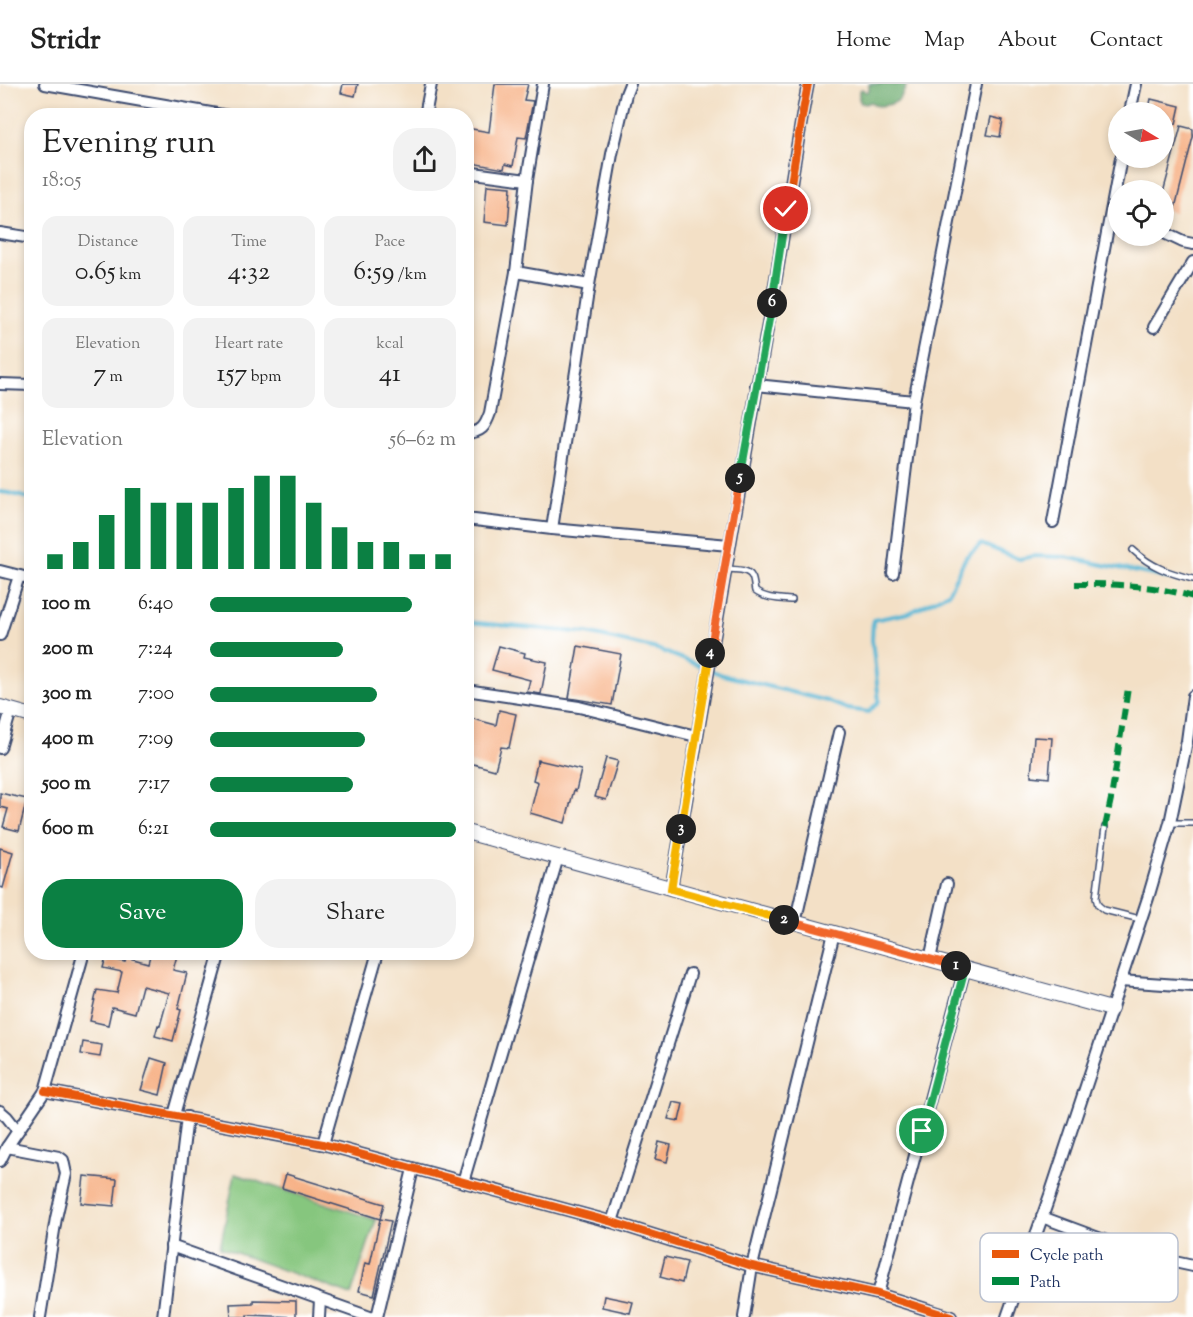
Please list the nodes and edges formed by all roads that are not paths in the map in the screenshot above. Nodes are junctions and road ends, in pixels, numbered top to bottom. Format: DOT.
graph roads {
  1 [pos="45,84"];
  2 [pos="431,84"];
  3 [pos="543,84"];
  4 [pos="630,84"];
  5 [pos="808,84"];
  6 [pos="976,84"];
  7 [pos="1136,84"];
  8 [pos="1132,102"];
  9 [pos="182,108"];
  10 [pos="426,108"];
  11 [pos="474,173"];
  12 [pos="527,180"];
  13 [pos="0,233"];
  14 [pos="24,237"];
  15 [pos="1174,238"];
  16 [pos="1193,244"];
  17 [pos="1108,245"];
  18 [pos="1193,262"];
  19 [pos="516,272"];
  20 [pos="589,285"];
  21 [pos="1154,327"];
  22 [pos="0,384"];
  23 [pos="24,385"];
  24 [pos="756,386"];
  25 [pos="914,401"];
  26 [pos="474,432"];
  27 [pos="474,520"];
  28 [pos="1053,522"];
  29 [pos="552,529"];
  30 [pos="729,545"];
  31 [pos="1133,549"];
  32 [pos="724,568"];
  33 [pos="0,571"];
  34 [pos="893,573"];
  35 [pos="19,576"];
  36 [pos="24,577"];
  37 [pos="1193,579"];
  38 [pos="792,600"];
  39 [pos="0,635"];
  40 [pos="474,691"];
  41 [pos="1193,696"];
  42 [pos="6,709"];
  43 [pos="24,714"];
  44 [pos="839,732"];
  45 [pos="696,736"];
  46 [pos="1190,742"];
  47 [pos="0,748"];
  48 [pos="1170,823"];
  49 [pos="1193,823"];
  50 [pos="1105,827"];
  51 [pos="474,834"];
  52 [pos="558,857"];
  53 [pos="947,884"];
  54 [pos="671,889"];
  55 [pos="1141,919"];
  56 [pos="795,923"];
  57 [pos="834,933"];
  58 [pos="930,959"];
  59 [pos="82,960"];
  60 [pos="218,960"];
  61 [pos="376,960"];
  62 [pos="965,968"];
  63 [pos="690,974"];
  64 [pos="1120,981"];
  65 [pos="1193,986"];
  66 [pos="1111,1009"];
  67 [pos="45,1090"];
  68 [pos="0,1111"];
  69 [pos="174,1115"];
  70 [pos="187,1118"];
  71 [pos="18,1131"];
  72 [pos="323,1144"];
  73 [pos="7,1146"];
  74 [pos="0,1161"];
  75 [pos="413,1169"];
  76 [pos="463,1182"];
  77 [pos="1042,1217"];
  78 [pos="612,1222"];
  79 [pos="1036,1233"];
  80 [pos="1085,1233"];
  81 [pos="171,1246"];
  82 [pos="1178,1263"];
  83 [pos="752,1266"];
  84 [pos="1193,1266"];
  85 [pos="878,1294"];
  86 [pos="320,1300"];
  87 [pos="1012,1302"];
  88 [pos="40,1317"];
  89 [pos="163,1317"];
  90 [pos="319,1317"];
  91 [pos="370,1317"];
  92 [pos="377,1317"];
  93 [pos="744,1317"];
  94 [pos="951,1317"];
  95 [pos="1007,1317"];
  1 -- 9 [label="street"];
  2 -- 10 [label="street"];
  3 -- 12 [label="street"];
  4 -- 20 [label="street"];
  5 -- 24 [label="street"];
  6 -- 25 [label="street"];
  7 -- 8 [label="street"];
  11 -- 12 [label="street"];
  12 -- 19 [label="street"];
  13 -- 14 [label="street"];
  15 -- 16 [label="street"];
  17 -- 28 [label="street"];
  18 -- 21 [label="street"];
  19 -- 20 [label="street"];
  19 -- 26 [label="street"];
  20 -- 29 [label="street"];
  22 -- 23 [label="street"];
  24 -- 25 [label="street"];
  24 -- 30 [label="street"];
  25 -- 34 [label="street"];
  27 -- 29 [label="street"];
  29 -- 30 [label="street"];
  30 -- 32 [label="street"];
  31 -- 37 [label="lane"];
  32 -- 38 [label="lane"];
  32 -- 45 [label="street"];
  33 -- 35 [label="street"];
  35 -- 36 [label="street"];
  35 -- 39 [label="street"];
  40 -- 45 [label="street"];
  41 -- 46 [label="street"];
  42 -- 43 [label="street"];
  42 -- 47 [label="street"];
  44 -- 56 [label="street"];
  45 -- 54 [label="street"];
  46 -- 48 [label="street"];
  48 -- 49 [label="lane"];
  48 -- 55 [label="street"];
  50 -- 55 [label="lane"];
  51 -- 52 [label="street"];
  52 -- 54 [label="street"];
  52 -- 76 [label="street"];
  53 -- 58 [label="street"];
  54 -- 56 [label="street"];
  55 -- 64 [label="street"];
  56 -- 57 [label="street"];
  57 -- 58 [label="street"];
  57 -- 83 [label="street"];
  58 -- 62 [label="street"];
  59 -- 67 [label="street"];
  60 -- 69 [label="street"];
  61 -- 72 [label="street"];
  62 -- 66 [label="street"];
  62 -- 85 [label="street"];
  63 -- 78 [label="street"];
  64 -- 65 [label="street"];
  64 -- 66 [label="street"];
  66 -- 77 [label="street"];
  67 -- 69 [label="street"];
  67 -- 71 [label="street"];
  68 -- 71 [label="street"];
  69 -- 70 [label="street"];
  70 -- 72 [label="street"];
  70 -- 81 [label="street"];
  71 -- 73 [label="street"];
  72 -- 75 [label="street"];
  73 -- 74 [label="street"];
  73 -- 88 [label="street"];
  75 -- 76 [label="street"];
  75 -- 92 [label="street"];
  76 -- 78 [label="street"];
  77 -- 79 [label="street"];
  77 -- 80 [label="street"];
  78 -- 83 [label="street"];
  81 -- 86 [label="street"];
  81 -- 89 [label="street"];
  82 -- 84 [label="street"];
  83 -- 85 [label="street"];
  83 -- 93 [label="street"];
  85 -- 94 [label="street"];
  86 -- 90 [label="street"];
  86 -- 91 [label="street"];
  87 -- 95 [label="street"];
}
